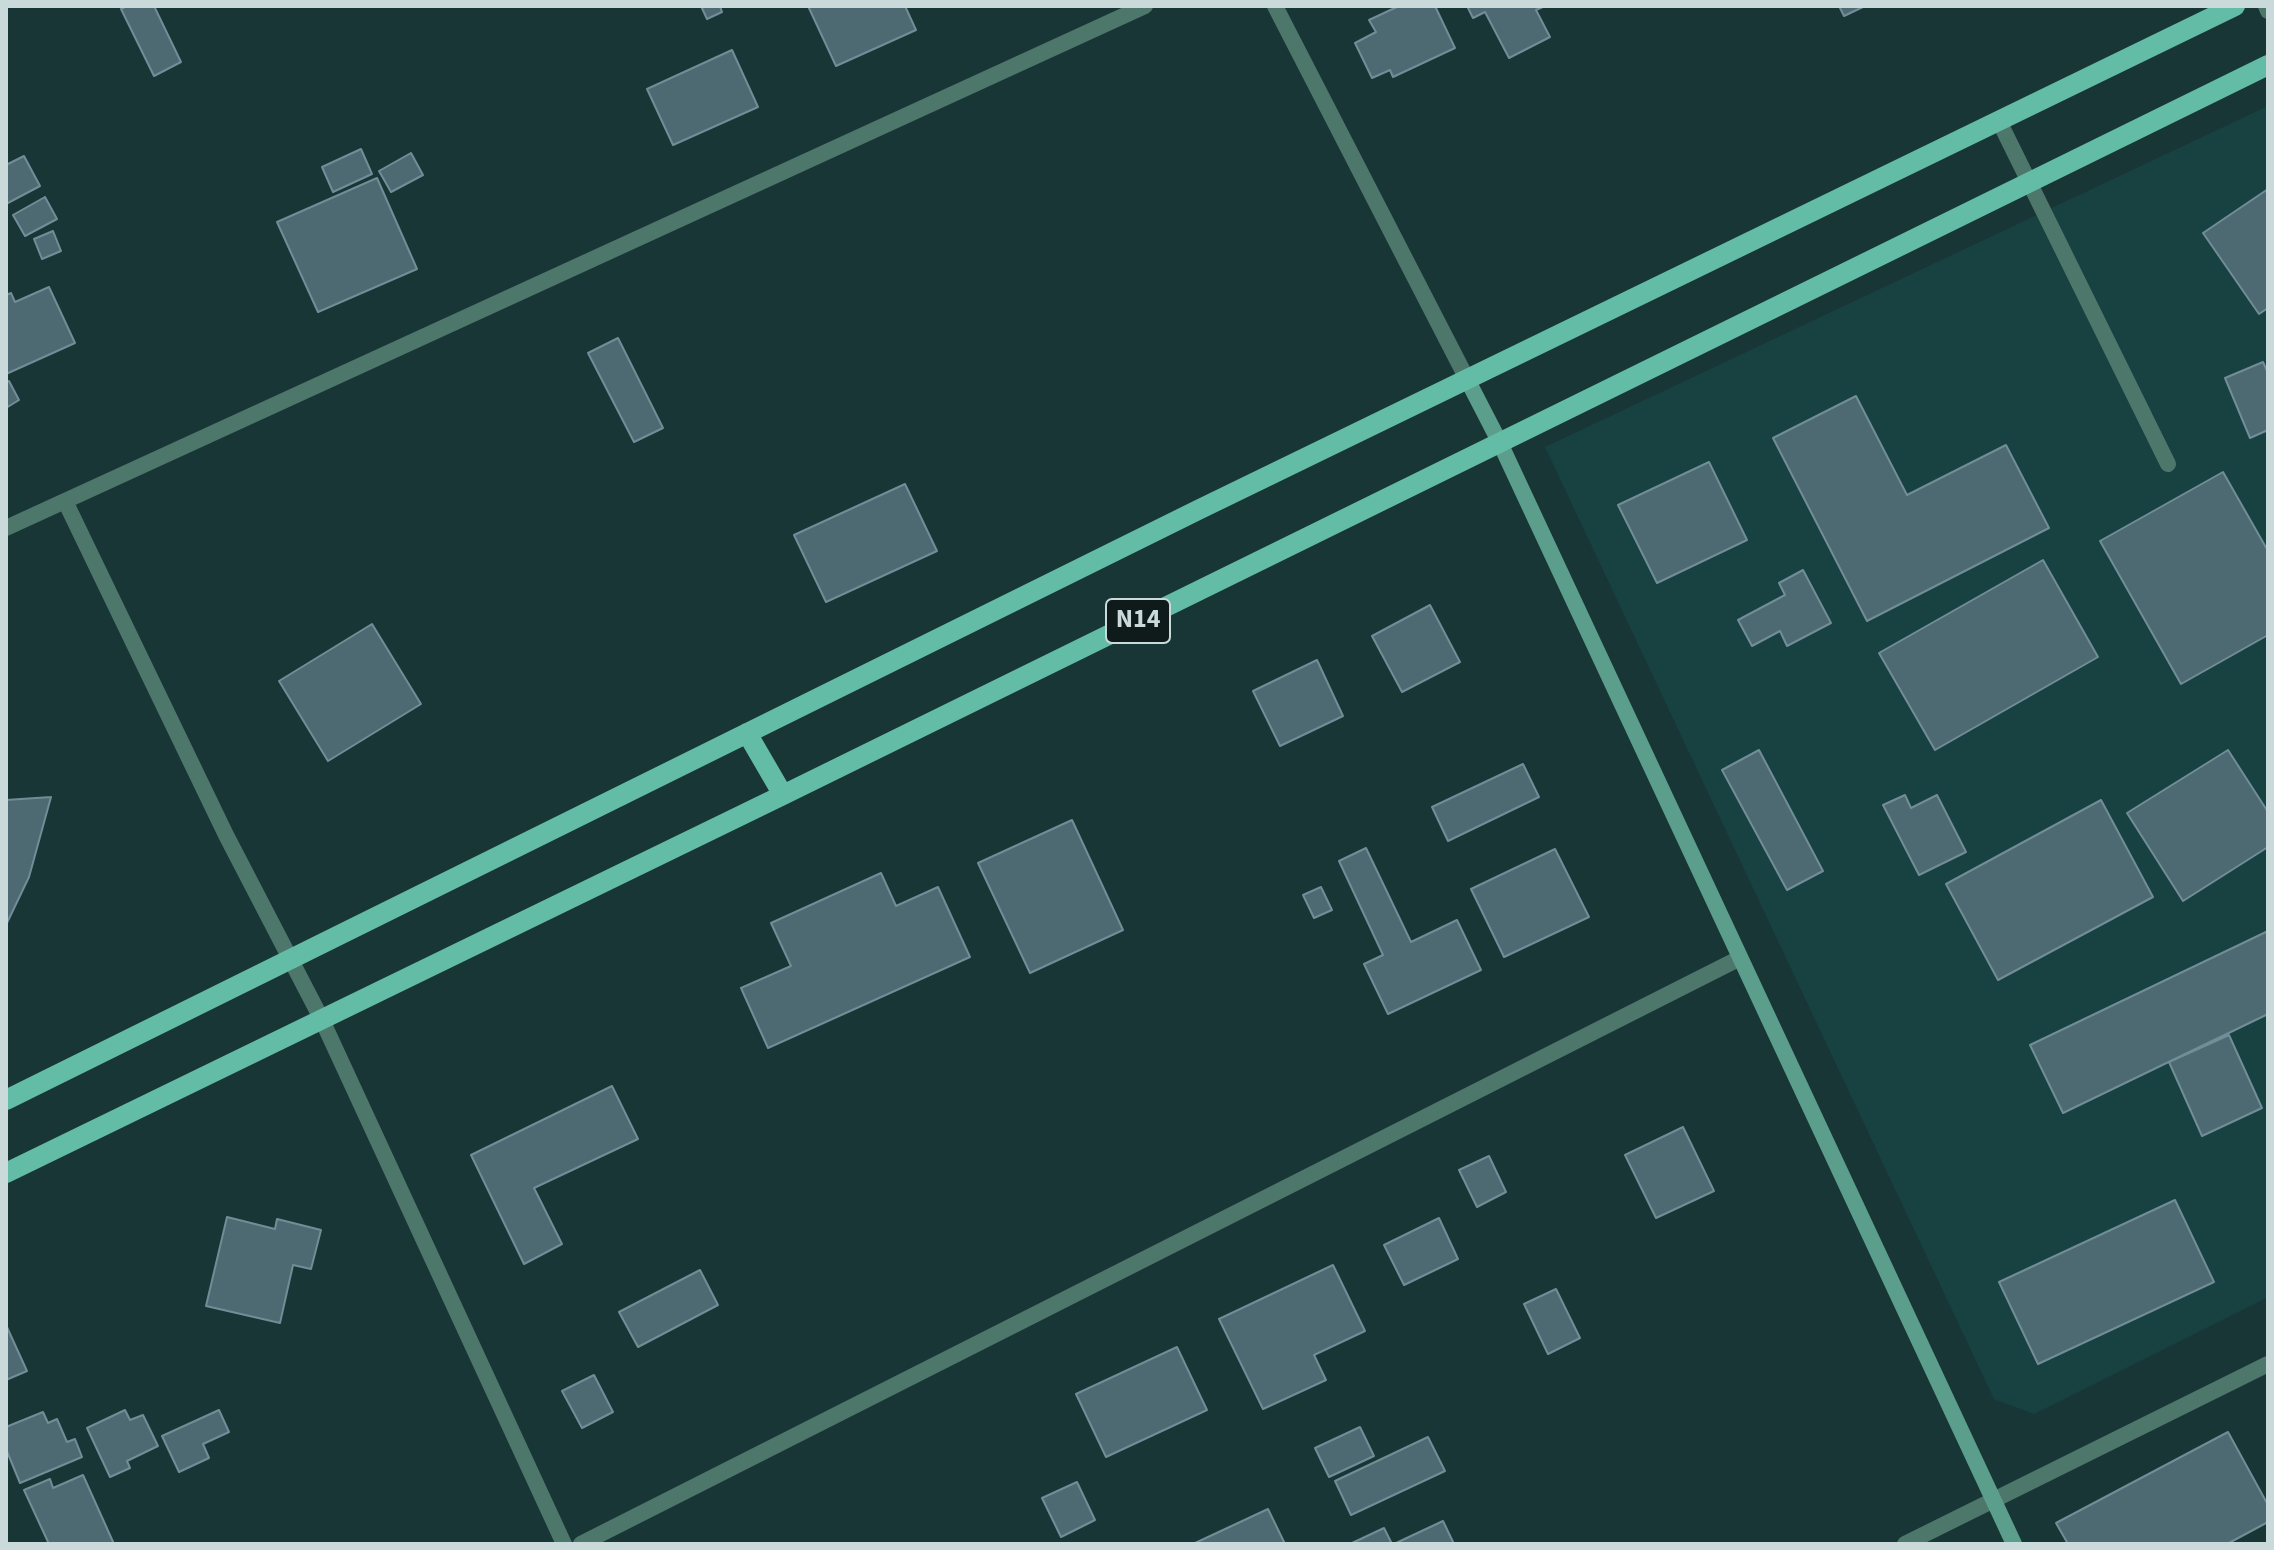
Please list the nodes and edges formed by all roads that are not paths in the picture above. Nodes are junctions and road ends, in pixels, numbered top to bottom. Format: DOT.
graph roads {
  1 [pos="1145,6"];
  2 [pos="1275,6"];
  3 [pos="2235,6"];
  4 [pos="2268,65"];
  5 [pos="1999,121"];
  6 [pos="2030,182"];
  7 [pos="1468,381"];
  8 [pos="1500,443"];
  9 [pos="2168,464"];
  10 [pos="65,501"];
  11 [pos="6,528"];
  12 [pos="747,733"];
  13 [pos="783,795"];
  14 [pos="1740,958"];
  15 [pos="290,959"];
  16 [pos="322,1020"];
  17 [pos="6,1100"];
  18 [pos="6,1173"];
  19 [pos="2268,1364"];
  20 [pos="1994,1500"];
  21 [pos="564,1544"];
  22 [pos="581,1544"];
  23 [pos="1905,1544"];
  24 [pos="2014,1544"];
  1 -- 10 [label="street"];
  2 -- 7 [label="street"];
  3 -- 5 [label="main road, N14"];
  4 -- 6 [label="main road, N14"];
  5 -- 6 [label="street"];
  5 -- 7 [label="main road, N14"];
  6 -- 8 [label="main road, N14"];
  6 -- 9 [label="street"];
  7 -- 8 [label="main road"];
  7 -- 12 [label="main road, N14"];
  8 -- 13 [label="main road, N14"];
  8 -- 14 [label="main road"];
  10 -- 11 [label="street"];
  10 -- 15 [label="street"];
  12 -- 13 [label="main road"];
  12 -- 15 [label="main road, N14"];
  13 -- 16 [label="main road, N14"];
  14 -- 20 [label="main road"];
  14 -- 22 [label="street"];
  15 -- 16 [label="street"];
  15 -- 17 [label="main road, N14"];
  16 -- 18 [label="main road, N14"];
  16 -- 21 [label="street"];
  19 -- 20 [label="street"];
  20 -- 23 [label="street"];
  20 -- 24 [label="main road"];
}
